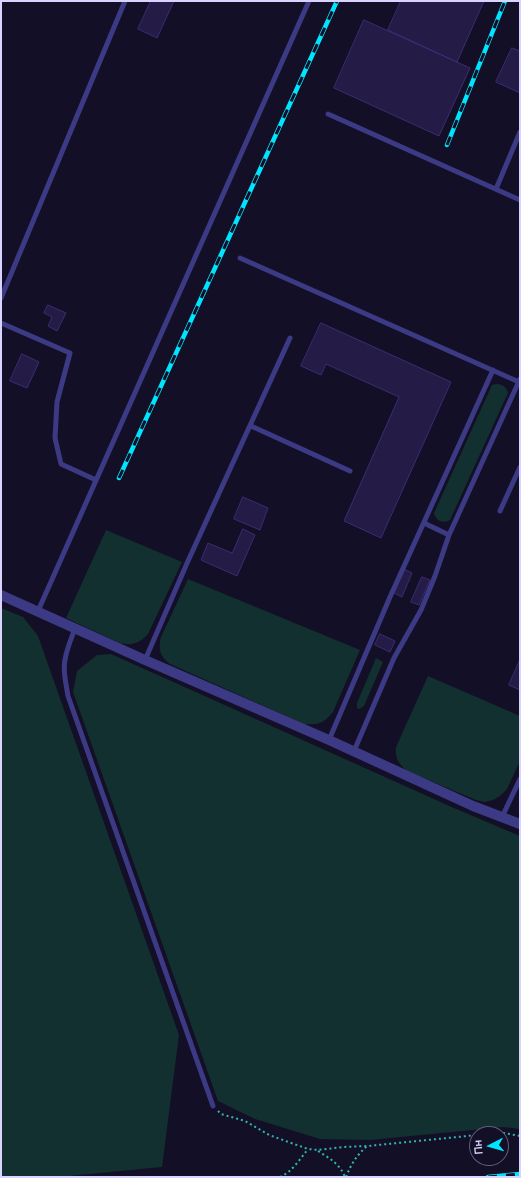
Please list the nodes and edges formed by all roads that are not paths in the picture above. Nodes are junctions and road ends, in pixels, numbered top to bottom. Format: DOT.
graph roads {
  1 [pos="124,1"];
  2 [pos="309,1"];
  3 [pos="328,114"];
  4 [pos="520,132"];
  5 [pos="496,189"];
  6 [pos="520,200"];
  7 [pos="240,258"];
  8 [pos="1,298"];
  9 [pos="1,323"];
  10 [pos="290,338"];
  11 [pos="492,370"];
  12 [pos="519,380"];
  13 [pos="251,426"];
  14 [pos="520,467"];
  15 [pos="350,471"];
  16 [pos="96,480"];
  17 [pos="500,512"];
  18 [pos="424,523"];
  19 [pos="449,535"];
  20 [pos="1,595"];
  21 [pos="38,611"];
  22 [pos="75,628"];
  23 [pos="146,660"];
  24 [pos="329,740"];
  25 [pos="354,751"];
  26 [pos="520,780"];
  27 [pos="502,817"];
  28 [pos="520,823"];
  29 [pos="213,1106"];
  1 -- 8 [label="lane"];
  2 -- 16 [label="lane"];
  3 -- 5 [label="lane"];
  4 -- 5 [label="lane"];
  5 -- 6 [label="lane"];
  7 -- 11 [label="lane"];
  9 -- 16 [label="lane"];
  10 -- 13 [label="lane"];
  11 -- 12 [label="lane"];
  11 -- 18 [label="lane"];
  12 -- 19 [label="lane"];
  13 -- 15 [label="lane"];
  13 -- 23 [label="lane"];
  14 -- 17 [label="lane"];
  16 -- 21 [label="lane"];
  18 -- 19 [label="lane"];
  18 -- 24 [label="lane"];
  19 -- 25 [label="lane"];
  20 -- 21 [label="street"];
  21 -- 22 [label="street"];
  22 -- 23 [label="street"];
  22 -- 29 [label="lane"];
  23 -- 24 [label="street"];
  24 -- 25 [label="street"];
  25 -- 27 [label="street"];
  26 -- 27 [label="lane"];
  27 -- 28 [label="street"];
}
